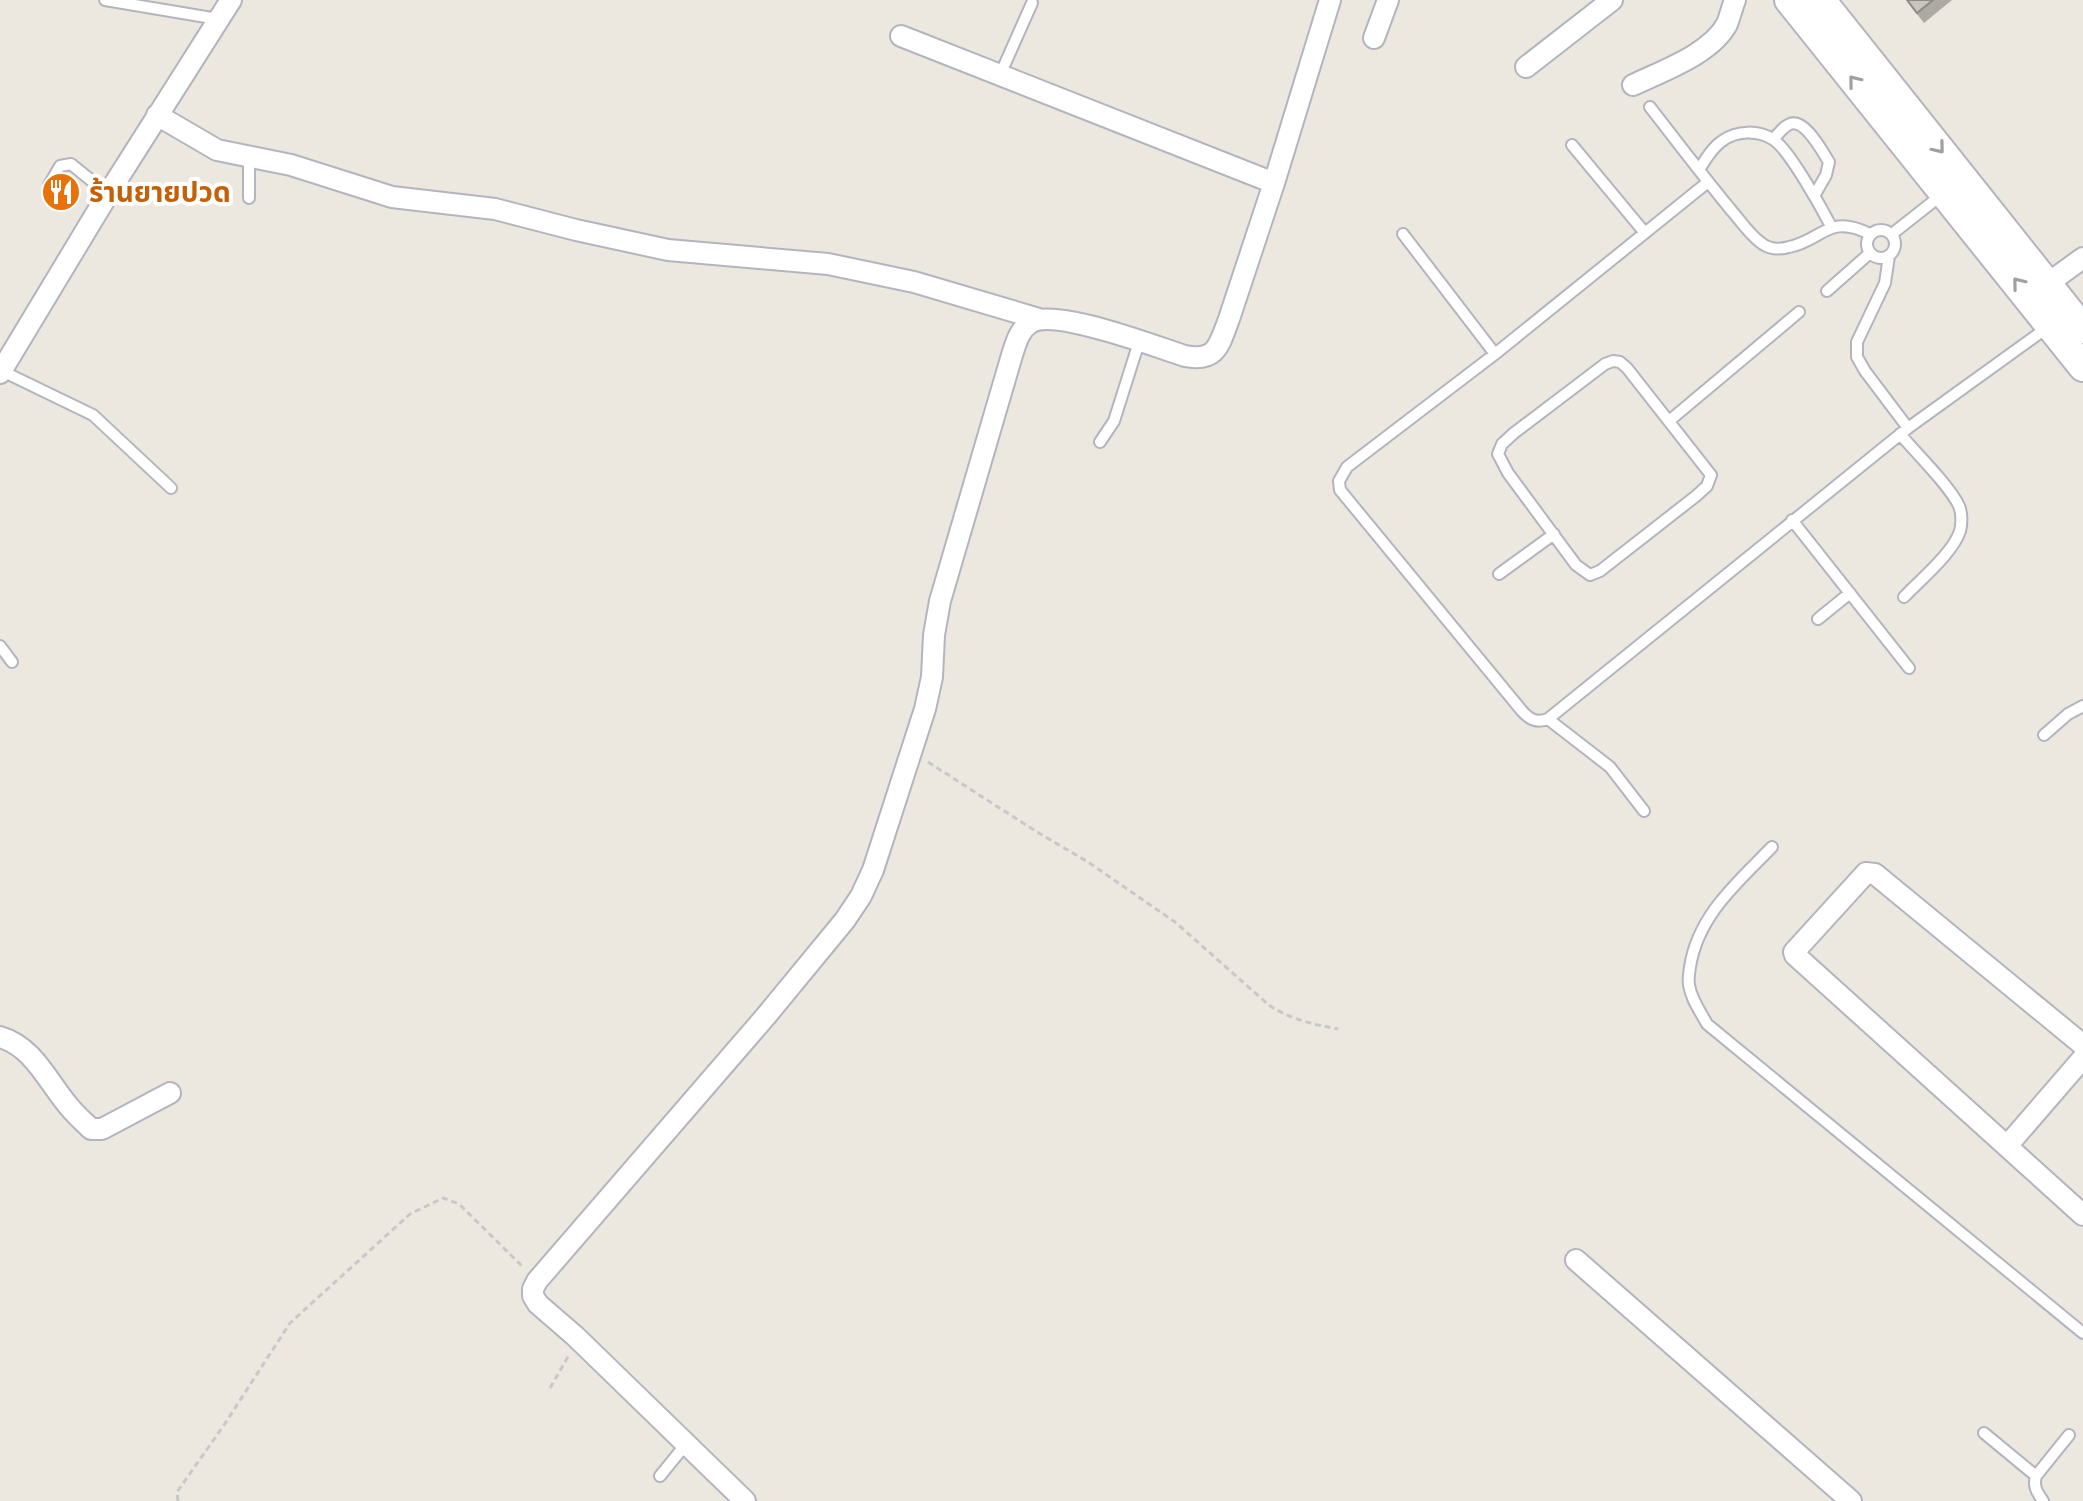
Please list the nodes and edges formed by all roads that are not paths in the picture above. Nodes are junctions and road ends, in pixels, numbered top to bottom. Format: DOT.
graph roads {
  1 [pos="105,0"];
  2 [pos="231,0"];
  3 [pos="1330,0"];
  4 [pos="1388,0"];
  5 [pos="1612,0"];
  6 [pos="1735,0"];
  7 [pos="1789,0"];
  8 [pos="1032,3"];
  9 [pos="1830,6"];
  10 [pos="218,19"];
  11 [pos="901,36"];
  12 [pos="1374,38"];
  13 [pos="1526,67"];
  14 [pos="1000,75"];
  15 [pos="1633,85"];
  16 [pos="1650,107"];
  17 [pos="157,115"];
  18 [pos="1773,139"];
  19 [pos="1572,145"];
  20 [pos="249,156"];
  21 [pos="1699,170"];
  22 [pos="1708,182"];
  23 [pos="1274,183"];
  24 [pos="49,185"];
  25 [pos="1945,192"];
  26 [pos="108,194"];
  27 [pos="1814,196"];
  28 [pos="249,198"];
  29 [pos="1832,228"];
  30 [pos="1645,233"];
  31 [pos="1403,234"];
  32 [pos="1870,234"];
  33 [pos="1892,234"];
  34 [pos="1870,253"];
  35 [pos="1889,256"];
  36 [pos="2083,258"];
  37 [pos="2047,284"];
  38 [pos="1827,291"];
  39 [pos="1799,312"];
  40 [pos="1039,319"];
  41 [pos="2051,325"];
  42 [pos="2083,329"];
  43 [pos="1139,342"];
  44 [pos="1495,354"];
  45 [pos="2083,367"];
  46 [pos="1,372"];
  47 [pos="1669,421"];
  48 [pos="1904,431"];
  49 [pos="1100,442"];
  50 [pos="171,488"];
  51 [pos="1792,520"];
  52 [pos="1554,534"];
  53 [pos="1499,574"];
  54 [pos="1850,593"];
  55 [pos="1904,597"];
  56 [pos="1818,619"];
  57 [pos="0,646"];
  58 [pos="12,662"];
  59 [pos="1909,668"];
  60 [pos="2083,706"];
  61 [pos="1548,719"];
  62 [pos="2044,735"];
  63 [pos="1644,811"];
  64 [pos="1772,847"];
  65 [pos="0,1037"];
  66 [pos="2083,1045"];
  67 [pos="2083,1058"];
  68 [pos="170,1093"];
  69 [pos="2007,1146"];
  70 [pos="2083,1215"];
  71 [pos="1576,1260"];
  72 [pos="2083,1333"];
  73 [pos="1984,1433"];
  74 [pos="2069,1435"];
  75 [pos="686,1444"];
  76 [pos="660,1476"];
  77 [pos="2036,1476"];
  78 [pos="745,1501"];
  79 [pos="1851,1501"];
  80 [pos="2043,1501"];
  1 -- 10 [label="lane"];
  2 -- 10 [label="street"];
  3 -- 23 [label="street"];
  4 -- 12 [label="street"];
  5 -- 13 [label="street"];
  6 -- 15 [label="street"];
  25 -- 7 [label="main road, one-way"];
  8 -- 14 [label="lane"];
  9 -- 37 [label="main road, one-way"];
  10 -- 17 [label="street"];
  11 -- 14 [label="street"];
  14 -- 23 [label="street"];
  16 -- 21 [label="lane"];
  17 -- 20 [label="street"];
  17 -- 26 [label="street"];
  18 -- 21 [label="lane"];
  18 -- 27 [label="lane"];
  18 -- 27 [label="lane"];
  19 -- 30 [label="lane"];
  20 -- 28 [label="lane"];
  20 -- 40 [label="street"];
  21 -- 22 [label="lane"];
  22 -- 29 [label="lane"];
  22 -- 30 [label="lane"];
  23 -- 43 [label="street"];
  24 -- 26 [label="lane"];
  25 -- 33 [label="lane"];
  41 -- 25 [label="main road, one-way"];
  26 -- 46 [label="street"];
  27 -- 29 [label="lane"];
  29 -- 32 [label="lane"];
  30 -- 44 [label="lane"];
  31 -- 44 [label="lane"];
  32 -- 33 [label="lane"];
  32 -- 34 [label="lane"];
  33 -- 35 [label="lane"];
  34 -- 35 [label="lane"];
  34 -- 38 [label="lane"];
  35 -- 48 [label="lane"];
  36 -- 37 [label="street"];
  37 -- 42 [label="main road"];
  39 -- 47 [label="lane"];
  40 -- 43 [label="street"];
  40 -- 75 [label="street"];
  41 -- 45 [label="main road"];
  41 -- 48 [label="lane"];
  43 -- 49 [label="lane"];
  44 -- 61 [label="lane"];
  46 -- 50 [label="lane"];
  47 -- 52 [label="lane"];
  47 -- 52 [label="lane"];
  48 -- 51 [label="lane"];
  48 -- 55 [label="lane"];
  51 -- 54 [label="lane"];
  51 -- 61 [label="lane"];
  52 -- 53 [label="lane"];
  54 -- 56 [label="lane"];
  54 -- 59 [label="lane"];
  57 -- 58 [label="lane"];
  60 -- 62 [label="lane"];
  61 -- 63 [label="lane"];
  64 -- 72 [label="lane"];
  65 -- 68 [label="street"];
  66 -- 69 [label="street"];
  67 -- 69 [label="street"];
  69 -- 70 [label="street"];
  71 -- 79 [label="street"];
  73 -- 77 [label="lane"];
  74 -- 77 [label="lane"];
  75 -- 76 [label="lane"];
  75 -- 78 [label="street"];
  77 -- 80 [label="lane"];
}
